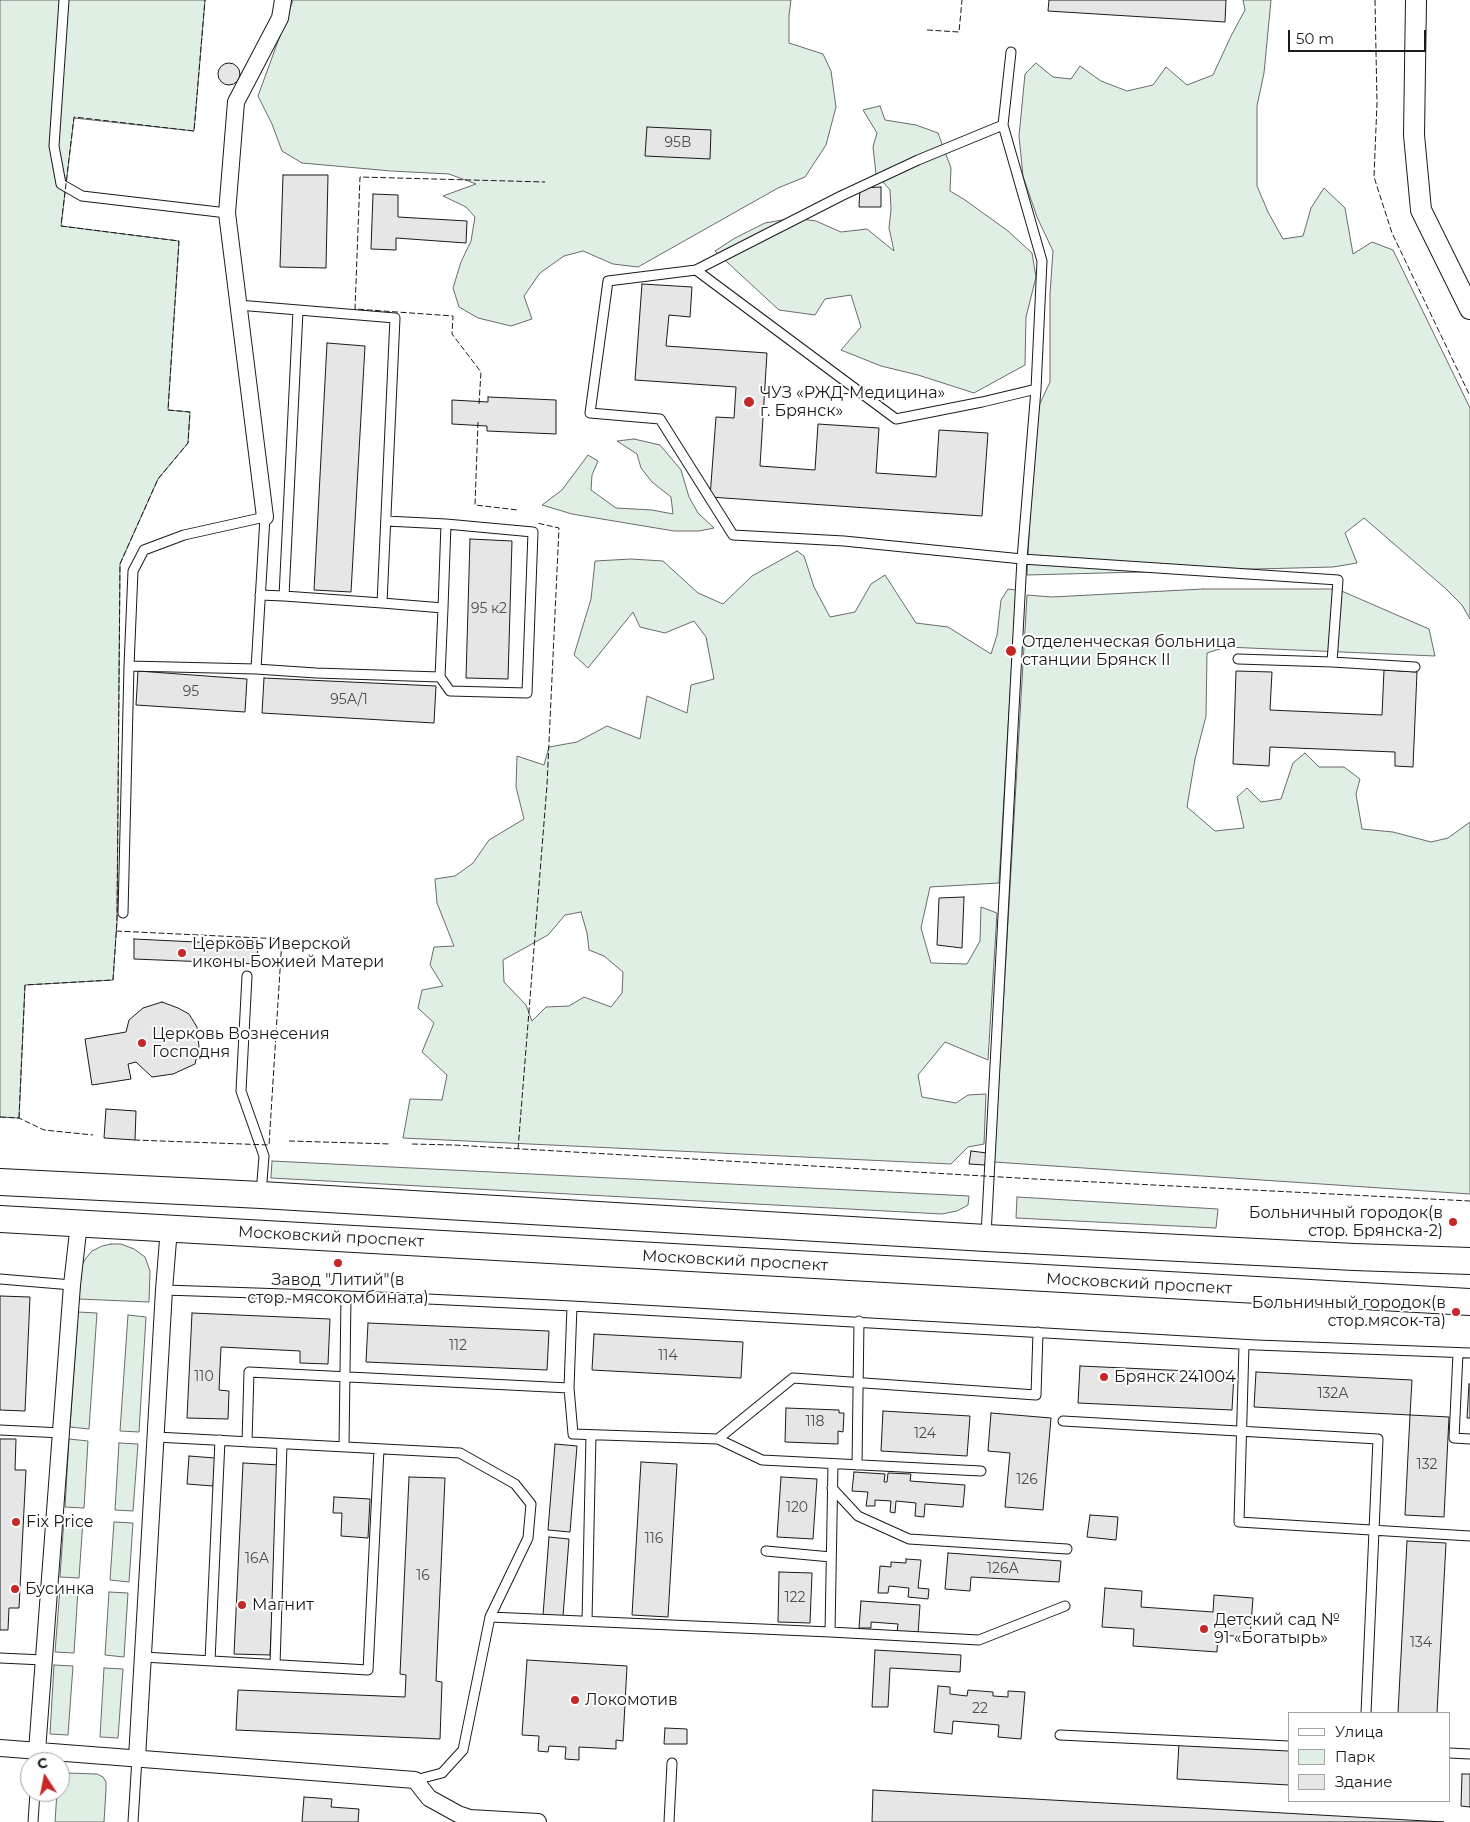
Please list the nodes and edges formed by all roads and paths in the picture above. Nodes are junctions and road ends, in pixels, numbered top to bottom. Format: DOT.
graph roads {
  1 [pos="64,0"];
  2 [pos="283,0"];
  3 [pos="1416,0"];
  4 [pos="1011,52"];
  5 [pos="1003,124"];
  6 [pos="227,213"];
  7 [pos="696,270"];
  8 [pos="238,306"];
  9 [pos="1470,309"];
  10 [pos="298,311"];
  11 [pos="1036,389"];
  12 [pos="265,517"];
  13 [pos="386,521"];
  14 [pos="446,524"];
  15 [pos="1022,559"];
  16 [pos="260,595"];
  17 [pos="284,596"];
  18 [pos="382,604"];
  19 [pos="443,608"];
  20 [pos="1238,659"];
  21 [pos="1332,662"];
  22 [pos="129,666"];
  23 [pos="1415,667"];
  24 [pos="256,669"];
  25 [pos="440,677"];
  26 [pos="123,913"];
  27 [pos="247,976"];
  28 [pos="0,1182"];
  29 [pos="80,1186"];
  30 [pos="170,1191"];
  31 [pos="261,1195"];
  32 [pos="0,1219"];
  33 [pos="79,1223"];
  34 [pos="170,1228"];
  35 [pos="986,1238"];
  36 [pos="1470,1261"];
  37 [pos="0,1279"];
  38 [pos="72,1285"];
  39 [pos="164,1290"];
  40 [pos="346,1296"];
  41 [pos="1470,1302"];
  42 [pos="572,1306"];
  43 [pos="859,1321"];
  44 [pos="1038,1332"];
  45 [pos="1244,1345"];
  46 [pos="1458,1353"];
  47 [pos="1470,1353"];
  48 [pos="345,1376"];
  49 [pos="858,1382"];
  50 [pos="569,1388"];
  51 [pos="1064,1421"];
  52 [pos="0,1430"];
  53 [pos="1241,1431"];
  54 [pos="62,1433"];
  55 [pos="591,1434"];
  56 [pos="156,1437"];
  57 [pos="718,1439"];
  58 [pos="1470,1439"];
  59 [pos="220,1440"];
  60 [pos="247,1442"];
  61 [pos="282,1444"];
  62 [pos="344,1447"];
  63 [pos="379,1449"];
  64 [pos="833,1464"];
  65 [pos="857,1465"];
  66 [pos="981,1471"];
  67 [pos="832,1488"];
  68 [pos="1374,1531"];
  69 [pos="1470,1536"];
  70 [pos="1067,1550"];
  71 [pos="766,1551"];
  72 [pos="831,1557"];
  73 [pos="1065,1606"];
  74 [pos="490,1618"];
  75 [pos="587,1621"];
  76 [pos="830,1632"];
  77 [pos="143,1657"];
  78 [pos="0,1658"];
  79 [pos="43,1660"];
  80 [pos="210,1661"];
  81 [pos="275,1664"];
  82 [pos="1366,1712"];
  83 [pos="1060,1735"];
  84 [pos="1288,1746"];
  85 [pos="0,1748"];
  86 [pos="37,1752"];
  87 [pos="20,1753"];
  88 [pos="1450,1753"];
  89 [pos="1470,1754"];
  90 [pos="70,1757"];
  91 [pos="137,1758"];
  92 [pos="672,1763"];
  93 [pos="415,1780"];
  94 [pos="34,1802"];
  95 [pos="33,1822"];
  96 [pos="132,1822"];
  97 [pos="538,1822"];
  98 [pos="670,1822"];
  1 -- 6 [label="lane"];
  2 -- 6 [label="street"];
  3 -- 9 [label="street"];
  4 -- 5 [label="lane"];
  5 -- 7 [label="lane"];
  5 -- 11 [label="lane"];
  6 -- 8 [label="street"];
  7 -- 11 [label="lane"];
  7 -- 15 [label="lane"];
  8 -- 10 [label="lane"];
  8 -- 12 [label="street"];
  10 -- 13 [label="lane"];
  10 -- 17 [label="lane"];
  11 -- 15 [label="lane"];
  12 -- 16 [label="lane"];
  12 -- 22 [label="lane"];
  13 -- 14 [label="lane"];
  13 -- 18 [label="lane"];
  14 -- 19 [label="lane"];
  14 -- 25 [label="lane"];
  15 -- 21 [label="lane"];
  15 -- 35 [label="lane"];
  16 -- 17 [label="lane"];
  16 -- 24 [label="lane"];
  17 -- 18 [label="lane"];
  18 -- 19 [label="lane"];
  19 -- 25 [label="lane"];
  20 -- 21 [label="lane"];
  21 -- 23 [label="lane"];
  22 -- 24 [label="lane"];
  22 -- 26 [label="lane"];
  24 -- 25 [label="lane"];
  27 -- 31 [label="lane"];
  28 -- 29 [label="main road"];
  29 -- 30 [label="main road"];
  29 -- 33 [label="main road"];
  30 -- 31 [label="main road"];
  30 -- 34 [label="main road"];
  31 -- 35 [label="main road"];
  32 -- 33 [label="main road, Московский проспект"];
  33 -- 34 [label="main road, Московский проспект"];
  33 -- 38 [label="street"];
  34 -- 39 [label="street"];
  34 -- 41 [label="main road, Московский проспект"];
  35 -- 36 [label="main road"];
  37 -- 38 [label="lane"];
  38 -- 54 [label="street"];
  39 -- 40 [label="lane"];
  39 -- 56 [label="street"];
  40 -- 42 [label="lane"];
  40 -- 48 [label="lane"];
  42 -- 43 [label="lane"];
  42 -- 50 [label="lane"];
  43 -- 44 [label="lane"];
  43 -- 49 [label="lane"];
  44 -- 45 [label="lane"];
  44 -- 49 [label="lane"];
  45 -- 46 [label="lane"];
  45 -- 53 [label="lane"];
  46 -- 47 [label="lane"];
  46 -- 58 [label="lane"];
  48 -- 50 [label="lane"];
  48 -- 60 [label="lane"];
  48 -- 62 [label="lane"];
  49 -- 57 [label="lane"];
  49 -- 65 [label="lane"];
  50 -- 55 [label="lane"];
  51 -- 53 [label="lane"];
  52 -- 54 [label="lane"];
  53 -- 68 [label="lane"];
  53 -- 68 [label="lane"];
  54 -- 79 [label="street"];
  55 -- 57 [label="lane"];
  55 -- 75 [label="lane"];
  56 -- 59 [label="lane"];
  56 -- 77 [label="street"];
  57 -- 64 [label="lane"];
  59 -- 60 [label="lane"];
  59 -- 80 [label="lane"];
  60 -- 61 [label="lane"];
  61 -- 62 [label="lane"];
  61 -- 81 [label="lane"];
  62 -- 63 [label="lane"];
  63 -- 74 [label="lane"];
  63 -- 81 [label="lane"];
  64 -- 65 [label="lane"];
  64 -- 67 [label="lane"];
  65 -- 66 [label="lane"];
  67 -- 70 [label="lane"];
  67 -- 72 [label="lane"];
  68 -- 69 [label="lane"];
  68 -- 82 [label="lane"];
  71 -- 72 [label="lane"];
  72 -- 76 [label="lane"];
  73 -- 76 [label="lane"];
  74 -- 75 [label="lane"];
  74 -- 93 [label="lane"];
  75 -- 76 [label="lane"];
  77 -- 80 [label="lane"];
  77 -- 91 [label="street"];
  78 -- 79 [label="lane"];
  79 -- 86 [label="street"];
  80 -- 81 [label="lane"];
  83 -- 84 [label="lane"];
  85 -- 87 [label="street"];
  88 -- 89 [label="lane"];
  90 -- 91 [label="street"];
  91 -- 93 [label="street"];
  91 -- 96 [label="lane"];
  92 -- 98 [label="lane"];
  93 -- 97 [label="street"];
  94 -- 95 [label="lane"];
}
